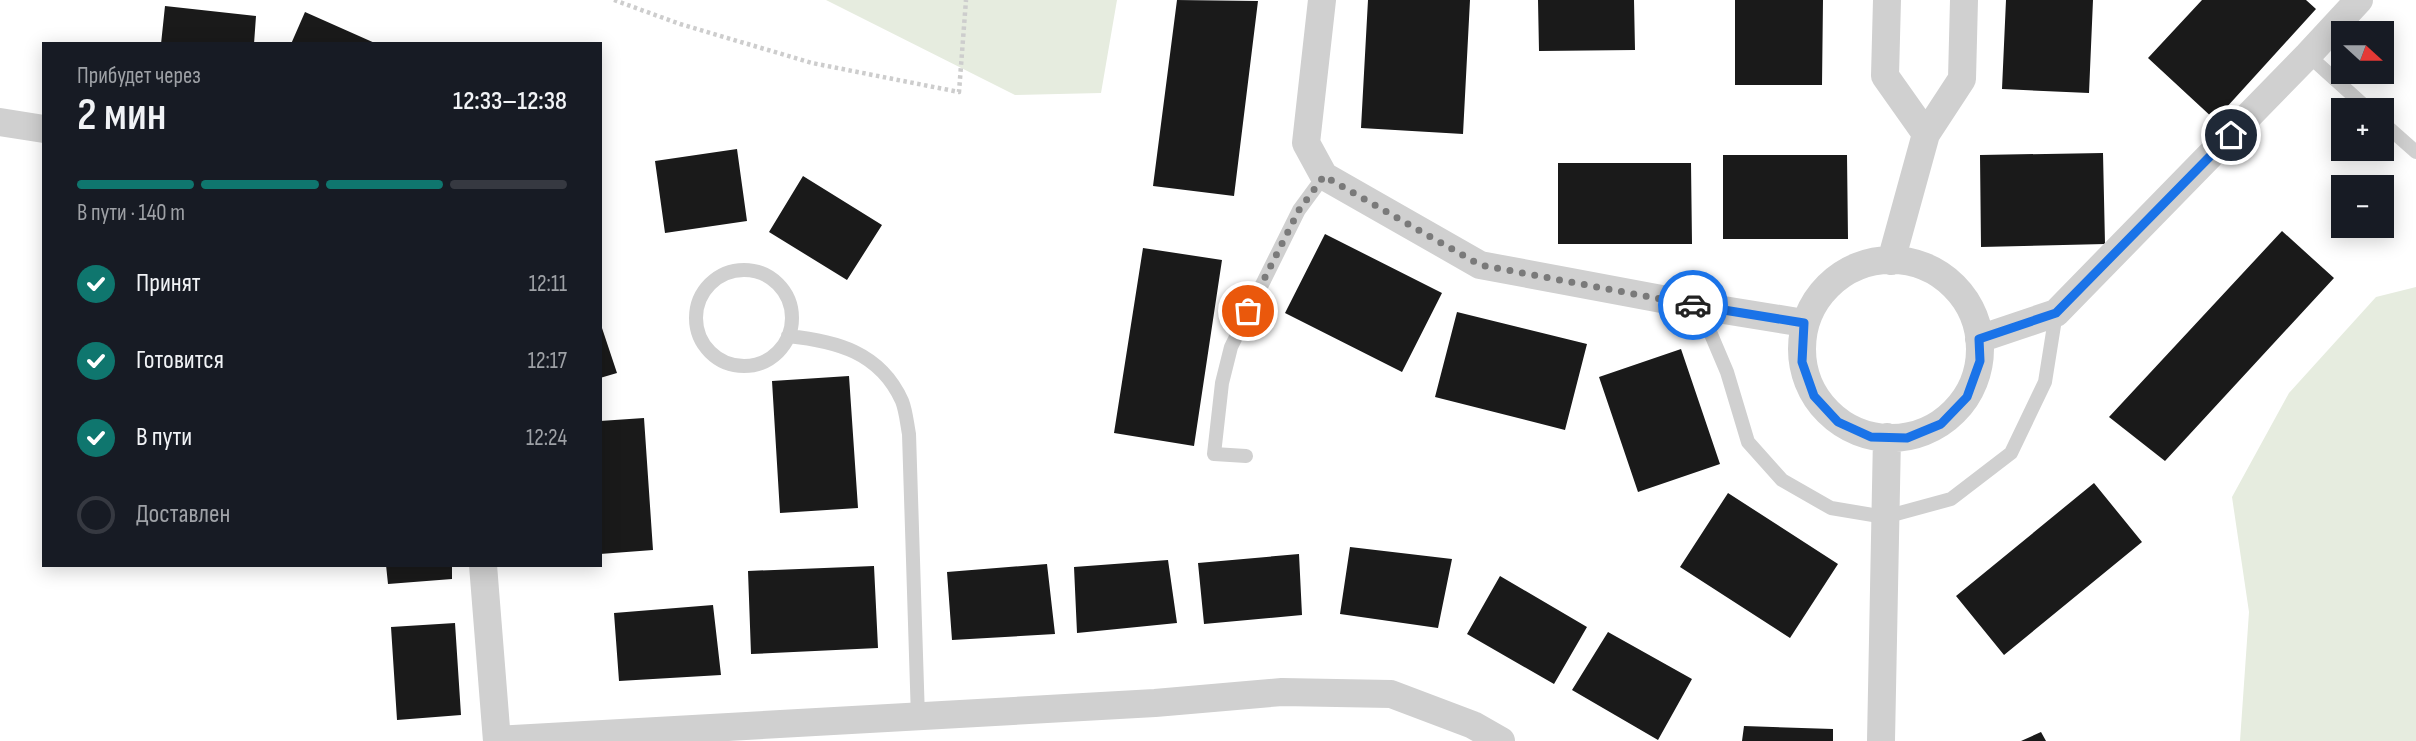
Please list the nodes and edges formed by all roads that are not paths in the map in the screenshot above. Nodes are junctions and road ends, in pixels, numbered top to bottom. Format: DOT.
graph roads {
  1 [pos="1322,0"];
  2 [pos="1887,0"];
  3 [pos="1964,0"];
  4 [pos="2359,0"];
  5 [pos="2308,55"];
  6 [pos="2356,98"];
  7 [pos="0,122"];
  8 [pos="42,129"];
  9 [pos="2394,133"];
  10 [pos="1926,134"];
  11 [pos="2416,152"];
  12 [pos="1324,176"];
  13 [pos="1891,261"];
  14 [pos="1699,306"];
  15 [pos="2056,313"];
  16 [pos="1804,323"];
  17 [pos="788,336"];
  18 [pos="1979,339"];
  19 [pos="1887,437"];
  20 [pos="1246,456"];
  21 [pos="1885,517"];
  22 [pos="483,567"];
  23 [pos="918,718"];
  24 [pos="497,741"];
  25 [pos="1501,741"];
  26 [pos="1881,741"];
  1 -- 12 [label="street"];
  2 -- 10 [label="street"];
  3 -- 10 [label="street"];
  4 -- 5 [label="street"];
  5 -- 6 [label="lane"];
  5 -- 15 [label="street"];
  7 -- 8 [label="street"];
  9 -- 11 [label="lane"];
  10 -- 13 [label="street"];
  12 -- 14 [label="street"];
  12 -- 20 [label="lane"];
  13 -- 16 [label="street"];
  13 -- 18 [label="street"];
  14 -- 16 [label="street"];
  14 -- 21 [label="lane"];
  15 -- 18 [label="street"];
  15 -- 21 [label="lane"];
  16 -- 19 [label="street"];
  17 -- 17 [label="lane"];
  17 -- 23 [label="lane"];
  18 -- 19 [label="street"];
  19 -- 21 [label="street"];
  21 -- 26 [label="street"];
  22 -- 24 [label="street"];
  23 -- 24 [label="street"];
  23 -- 25 [label="street"];
}
